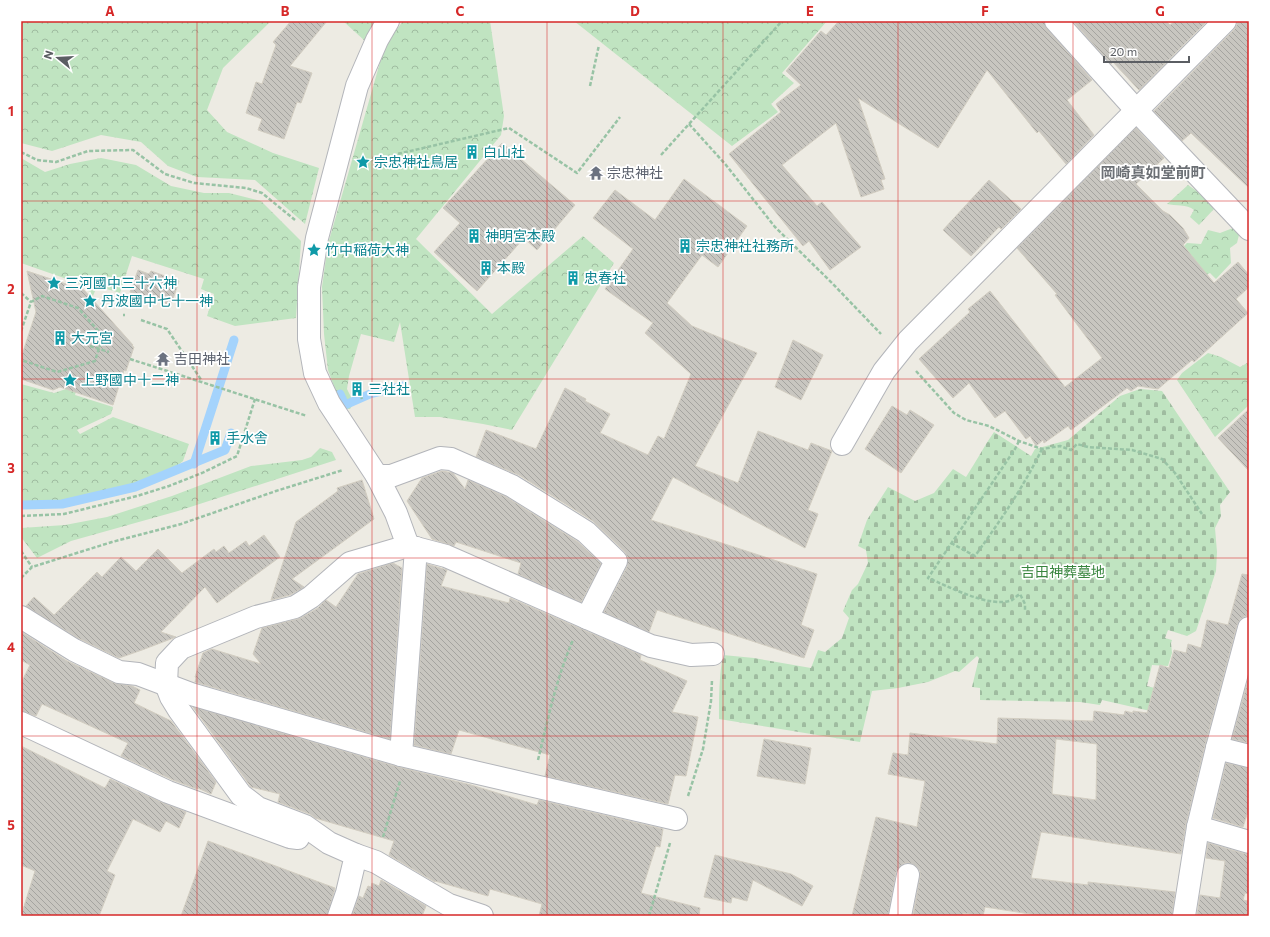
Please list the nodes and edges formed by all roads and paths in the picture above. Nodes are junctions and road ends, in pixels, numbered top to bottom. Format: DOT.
graph roads {
  1 [pos="388,21"];
  2 [pos="782,21"];
  3 [pos="1056,21"];
  4 [pos="1225,21"];
  5 [pos="599,45"];
  6 [pos="590,86"];
  7 [pos="1137,111"];
  8 [pos="620,117"];
  9 [pos="689,124"];
  10 [pos="21,152"];
  11 [pos="661,155"];
  12 [pos="363,162"];
  13 [pos="1249,229"];
  14 [pos="317,238"];
  15 [pos="21,293"];
  16 [pos="31,302"];
  17 [pos="140,320"];
  18 [pos="22,325"];
  19 [pos="21,332"];
  20 [pos="90,346"];
  21 [pos="99,348"];
  22 [pos="109,352"];
  23 [pos="899,352"];
  24 [pos="130,358"];
  25 [pos="21,360"];
  26 [pos="202,382"];
  27 [pos="359,392"];
  28 [pos="362,398"];
  29 [pos="255,399"];
  30 [pos="345,428"];
  31 [pos="1018,442"];
  32 [pos="842,444"];
  33 [pos="1042,449"];
  34 [pos="372,470"];
  35 [pos="1202,514"];
  36 [pos="21,516"];
  37 [pos="951,543"];
  38 [pos="412,547"];
  39 [pos="21,551"];
  40 [pos="32,567"];
  41 [pos="21,578"];
  42 [pos="1025,610"];
  43 [pos="21,617"];
  44 [pos="585,617"];
  45 [pos="1249,628"];
  46 [pos="713,654"];
  47 [pos="166,684"];
  48 [pos="21,723"];
  49 [pos="1217,748"];
  50 [pos="401,755"];
  51 [pos="1249,756"];
  52 [pos="532,786"];
  53 [pos="681,811"];
  54 [pos="1198,827"];
  55 [pos="1249,842"];
  56 [pos="329,843"];
  57 [pos="366,859"];
  58 [pos="908,875"];
  59 [pos="475,915"];
  60 [pos="339,916"];
  61 [pos="649,916"];
  62 [pos="900,916"];
  63 [pos="1184,916"];
  1 -- 14 [label="street"];
  2 -- 9 [label="path"];
  3 -- 7 [label="street"];
  4 -- 7 [label="street"];
  5 -- 6 [label="path"];
  7 -- 13 [label="street"];
  7 -- 23 [label="street"];
  8 -- 12 [label="path"];
  9 -- 11 [label="path"];
  9 -- 23 [label="path"];
  10 -- 14 [label="path"];
  14 -- 30 [label="street"];
  15 -- 16 [label="path"];
  16 -- 18 [label="path"];
  16 -- 21 [label="path"];
  17 -- 26 [label="path"];
  18 -- 19 [label="path"];
  20 -- 21 [label="path"];
  21 -- 22 [label="path"];
  21 -- 25 [label="path"];
  23 -- 31 [label="path"];
  23 -- 32 [label="street"];
  24 -- 26 [label="path"];
  26 -- 29 [label="path"];
  27 -- 28 [label="path"];
  29 -- 30 [label="path"];
  29 -- 36 [label="path"];
  30 -- 34 [label="street"];
  31 -- 33 [label="path"];
  31 -- 37 [label="path"];
  33 -- 35 [label="path"];
  33 -- 37 [label="path"];
  34 -- 38 [label="street"];
  34 -- 40 [label="path"];
  34 -- 44 [label="street"];
  37 -- 42 [label="path"];
  38 -- 44 [label="street"];
  38 -- 47 [label="street"];
  38 -- 50 [label="street"];
  39 -- 40 [label="path"];
  40 -- 41 [label="path"];
  43 -- 47 [label="street"];
  44 -- 46 [label="street"];
  44 -- 52 [label="path"];
  45 -- 49 [label="street"];
  46 -- 53 [label="path"];
  47 -- 50 [label="street"];
  47 -- 56 [label="street"];
  48 -- 56 [label="street"];
  49 -- 51 [label="street"];
  49 -- 54 [label="street"];
  50 -- 52 [label="street"];
  50 -- 57 [label="path"];
  52 -- 53 [label="street"];
  53 -- 61 [label="path"];
  54 -- 55 [label="street"];
  54 -- 63 [label="street"];
  56 -- 57 [label="street"];
  57 -- 59 [label="street"];
  57 -- 60 [label="street"];
  58 -- 62 [label="street"];
}
